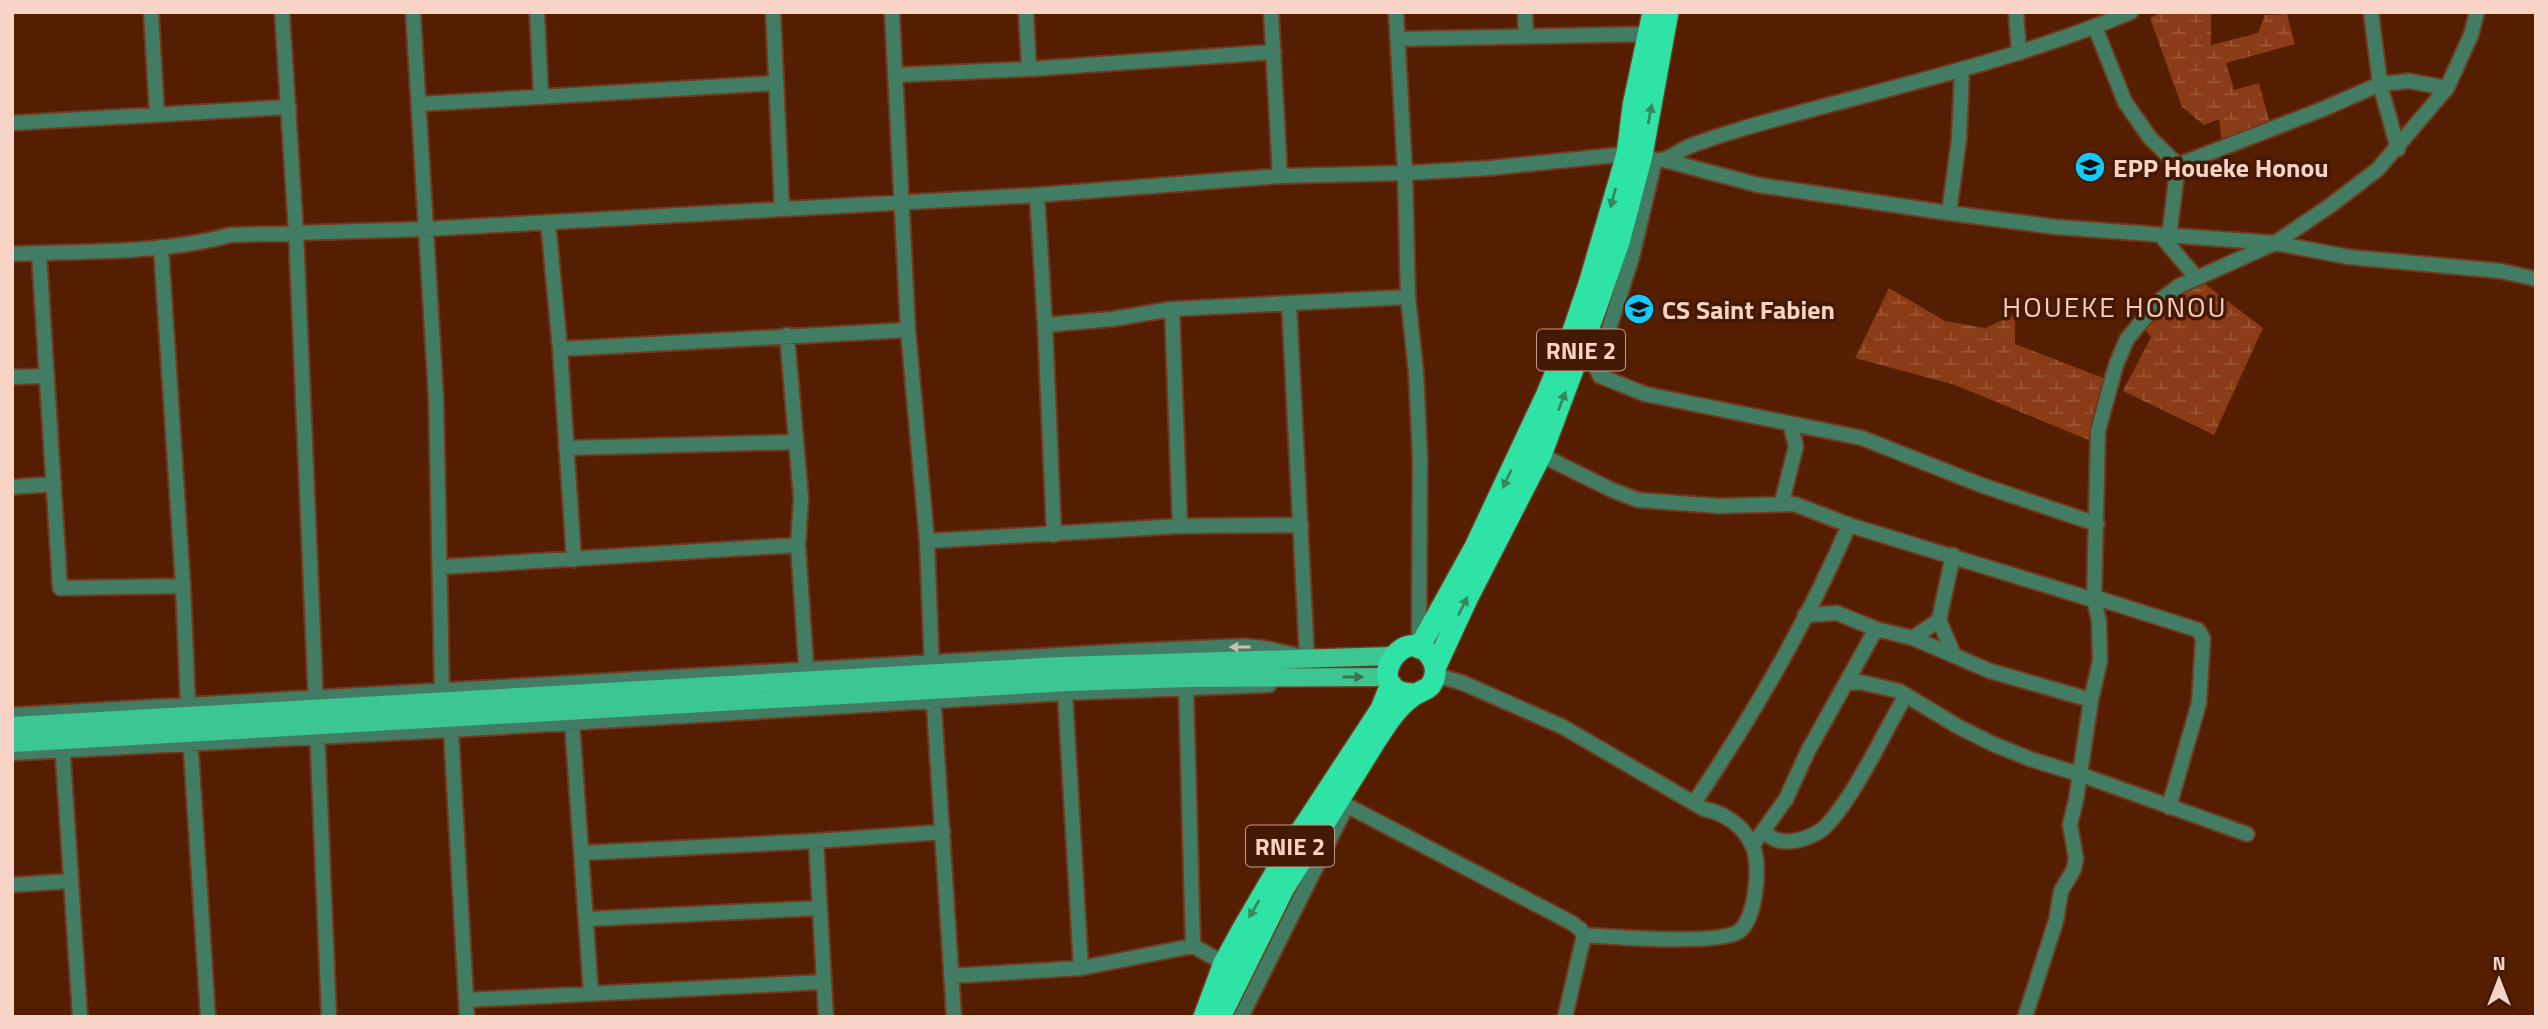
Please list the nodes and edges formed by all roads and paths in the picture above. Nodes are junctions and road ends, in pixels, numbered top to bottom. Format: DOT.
graph roads {
  1 [pos="151,12"];
  2 [pos="282,12"];
  3 [pos="412,12"];
  4 [pos="537,12"];
  5 [pos="773,12"];
  6 [pos="892,12"];
  7 [pos="1026,12"];
  8 [pos="1271,12"];
  9 [pos="1396,12"];
  10 [pos="1525,12"];
  11 [pos="1653,12"];
  12 [pos="1668,12"];
  13 [pos="2016,12"];
  14 [pos="2131,12"];
  15 [pos="2371,12"];
  16 [pos="2477,12"];
  17 [pos="2095,27"];
  18 [pos="1648,34"];
  19 [pos="1526,36"];
  20 [pos="1398,39"];
  21 [pos="1274,52"];
  22 [pos="2019,53"];
  23 [pos="1029,69"];
  24 [pos="1962,70"];
  25 [pos="895,75"];
  26 [pos="776,83"];
  27 [pos="2380,84"];
  28 [pos="2447,88"];
  29 [pos="541,96"];
  30 [pos="419,104"];
  31 [pos="289,107"];
  32 [pos="158,114"];
  33 [pos="12,123"];
  34 [pos="2398,149"];
  35 [pos="1647,157"];
  36 [pos="2178,165"];
  37 [pos="1405,173"];
  38 [pos="1280,176"];
  39 [pos="1037,195"];
  40 [pos="902,201"];
  41 [pos="782,209"];
  42 [pos="1949,214"];
  43 [pos="548,222"];
  44 [pos="426,229"];
  45 [pos="296,232"];
  46 [pos="2165,236"];
  47 [pos="2275,243"];
  48 [pos="161,247"];
  49 [pos="39,253"];
  50 [pos="12,254"];
  51 [pos="2196,276"];
  52 [pos="2536,279"];
  53 [pos="1408,297"];
  54 [pos="1289,303"];
  55 [pos="1172,309"];
  56 [pos="1045,325"];
  57 [pos="908,330"];
  58 [pos="787,335"];
  59 [pos="560,349"];
  60 [pos="46,376"];
  61 [pos="12,377"];
  62 [pos="1790,424"];
  63 [pos="796,442"];
  64 [pos="566,448"];
  65 [pos="1541,455"];
  66 [pos="54,484"];
  67 [pos="12,487"];
  68 [pos="1782,502"];
  69 [pos="2097,524"];
  70 [pos="1301,525"];
  71 [pos="1849,525"];
  72 [pos="1180,526"];
  73 [pos="1054,535"];
  74 [pos="927,541"];
  75 [pos="798,545"];
  76 [pos="1952,555"];
  77 [pos="574,560"];
  78 [pos="440,566"];
  79 [pos="1825,582"];
  80 [pos="183,586"];
  81 [pos="2094,599"];
  82 [pos="1832,612"];
  83 [pos="1805,615"];
  84 [pos="1939,620"];
  85 [pos="1876,629"];
  86 [pos="1913,638"];
  87 [pos="1419,648"];
  88 [pos="1952,653"];
  89 [pos="1392,656"];
  90 [pos="1307,658"];
  91 [pos="1435,672"];
  92 [pos="806,675"];
  93 [pos="1308,677"];
  94 [pos="1389,680"];
  95 [pos="933,682"];
  96 [pos="1848,683"];
  97 [pos="1186,688"];
  98 [pos="442,690"];
  99 [pos="1065,692"];
  100 [pos="1414,694"];
  101 [pos="1906,695"];
  102 [pos="2091,700"];
  103 [pos="188,705"];
  104 [pos="12,715"];
  105 [pos="316,717"];
  106 [pos="572,722"];
  107 [pos="12,726"];
  108 [pos="451,730"];
  109 [pos="190,739"];
  110 [pos="12,743"];
  111 [pos="62,745"];
  112 [pos="12,753"];
  113 [pos="2080,774"];
  114 [pos="1343,799"];
  115 [pos="1694,803"];
  116 [pos="2169,807"];
  117 [pos="1764,831"];
  118 [pos="943,832"];
  119 [pos="2247,834"];
  120 [pos="816,841"];
  121 [pos="1752,845"];
  122 [pos="581,853"];
  123 [pos="70,881"];
  124 [pos="12,885"];
  125 [pos="820,908"];
  126 [pos="586,919"];
  127 [pos="1584,935"];
  128 [pos="1192,946"];
  129 [pos="1224,963"];
  130 [pos="1081,968"];
  131 [pos="950,976"];
  132 [pos="824,982"];
  133 [pos="592,993"];
  134 [pos="466,1000"];
  135 [pos="80,1017"];
  136 [pos="208,1017"];
  137 [pos="329,1017"];
  138 [pos="467,1017"];
  139 [pos="826,1017"];
  140 [pos="954,1017"];
  141 [pos="1204,1017"];
  142 [pos="1220,1017"];
  143 [pos="1241,1017"];
  144 [pos="1565,1017"];
  145 [pos="2025,1017"];
  1 -- 32 [label="street"];
  2 -- 31 [label="street"];
  3 -- 30 [label="street"];
  4 -- 29 [label="street"];
  5 -- 26 [label="street"];
  6 -- 25 [label="street"];
  7 -- 23 [label="street"];
  8 -- 21 [label="street"];
  9 -- 20 [label="street"];
  10 -- 19 [label="street"];
  11 -- 18 [label="highway, RNIE 2 / RNIE 2"];
  35 -- 12 [label="highway, RNIE 2 / RNIE 2, one-way"];
  13 -- 22 [label="street"];
  14 -- 17 [label="street"];
  15 -- 27 [label="street"];
  16 -- 28 [label="street"];
  17 -- 22 [label="street"];
  17 -- 36 [label="street"];
  18 -- 19 [label="street"];
  18 -- 35 [label="highway, RNIE 2 / RNIE 2"];
  19 -- 20 [label="street"];
  20 -- 37 [label="street"];
  21 -- 23 [label="street"];
  21 -- 38 [label="street"];
  22 -- 24 [label="street"];
  23 -- 25 [label="street"];
  24 -- 35 [label="street"];
  24 -- 42 [label="street"];
  25 -- 40 [label="street"];
  26 -- 29 [label="street"];
  26 -- 41 [label="street"];
  27 -- 28 [label="street"];
  27 -- 34 [label="street"];
  27 -- 36 [label="street"];
  28 -- 34 [label="street"];
  29 -- 30 [label="street"];
  30 -- 44 [label="street"];
  31 -- 32 [label="street"];
  31 -- 45 [label="street"];
  32 -- 33 [label="street"];
  34 -- 47 [label="street"];
  35 -- 37 [label="street"];
  35 -- 42 [label="street"];
  35 -- 62 [label="street"];
  65 -- 35 [label="highway, RNIE 2 / RNIE 2, one-way"];
  35 -- 87 [label="highway, RNIE 2 / RNIE 2, one-way"];
  36 -- 46 [label="street"];
  37 -- 38 [label="street"];
  37 -- 53 [label="street"];
  38 -- 39 [label="street"];
  39 -- 40 [label="street"];
  39 -- 56 [label="street"];
  40 -- 41 [label="street"];
  40 -- 57 [label="street"];
  41 -- 43 [label="street"];
  42 -- 46 [label="street"];
  43 -- 44 [label="street"];
  43 -- 59 [label="street"];
  44 -- 45 [label="street"];
  44 -- 78 [label="street"];
  45 -- 48 [label="street"];
  45 -- 105 [label="street"];
  46 -- 47 [label="street"];
  46 -- 51 [label="street"];
  47 -- 51 [label="street"];
  47 -- 52 [label="street"];
  48 -- 49 [label="street"];
  48 -- 80 [label="street"];
  49 -- 50 [label="street"];
  49 -- 60 [label="street"];
  51 -- 69 [label="street"];
  53 -- 54 [label="street"];
  53 -- 87 [label="street"];
  54 -- 55 [label="street"];
  54 -- 70 [label="street"];
  55 -- 56 [label="street"];
  55 -- 72 [label="street"];
  56 -- 73 [label="street"];
  57 -- 58 [label="street"];
  57 -- 74 [label="street"];
  58 -- 59 [label="street"];
  58 -- 63 [label="street"];
  59 -- 64 [label="street"];
  60 -- 61 [label="street"];
  60 -- 66 [label="street"];
  62 -- 68 [label="street"];
  62 -- 69 [label="street"];
  63 -- 64 [label="street"];
  63 -- 75 [label="street"];
  64 -- 77 [label="street"];
  65 -- 68 [label="street"];
  91 -- 65 [label="highway, RNIE 2 / RNIE 2, one-way"];
  66 -- 67 [label="street"];
  66 -- 80 [label="street"];
  68 -- 71 [label="street"];
  69 -- 81 [label="street"];
  70 -- 72 [label="street"];
  70 -- 90 [label="street"];
  71 -- 76 [label="street"];
  71 -- 79 [label="street"];
  72 -- 73 [label="street"];
  73 -- 74 [label="street"];
  74 -- 95 [label="street"];
  75 -- 77 [label="street"];
  75 -- 92 [label="street"];
  76 -- 81 [label="street"];
  76 -- 84 [label="street"];
  77 -- 78 [label="street"];
  78 -- 98 [label="street"];
  79 -- 82 [label="street"];
  79 -- 83 [label="street"];
  80 -- 103 [label="street"];
  81 -- 102 [label="street"];
  81 -- 116 [label="street"];
  82 -- 83 [label="street"];
  82 -- 85 [label="street"];
  83 -- 115 [label="street"];
  84 -- 86 [label="street"];
  84 -- 88 [label="street"];
  85 -- 86 [label="street"];
  85 -- 96 [label="street"];
  86 -- 88 [label="street"];
  87 -- 89 [label="highway"];
  87 -- 91 [label="highway"];
  88 -- 102 [label="street"];
  89 -- 90 [label="main road"];
  89 -- 94 [label="highway, RNIE 2 / RNIE 2"];
  90 -- 95 [label="main road, one-way"];
  91 -- 100 [label="highway, RNIE 2 / RNIE 2"];
  91 -- 115 [label="street"];
  92 -- 95 [label="main road"];
  92 -- 98 [label="street"];
  92 -- 105 [label="main road"];
  93 -- 94 [label="main road, one-way"];
  93 -- 95 [label="main road"];
  93 -- 97 [label="street"];
  94 -- 100 [label="highway"];
  94 -- 129 [label="highway, RNIE 2 / RNIE 2, one-way"];
  95 -- 99 [label="street"];
  95 -- 105 [label="main road"];
  95 -- 106 [label="street"];
  95 -- 118 [label="street"];
  96 -- 101 [label="street"];
  96 -- 117 [label="street"];
  97 -- 99 [label="street"];
  97 -- 128 [label="street"];
  98 -- 105 [label="street"];
  99 -- 130 [label="street"];
  100 -- 114 [label="highway, RNIE 2 / RNIE 2"];
  101 -- 113 [label="street"];
  101 -- 117 [label="street"];
  102 -- 113 [label="street"];
  103 -- 104 [label="street"];
  103 -- 105 [label="street"];
  105 -- 107 [label="main road"];
  105 -- 108 [label="street"];
  105 -- 109 [label="main road"];
  105 -- 137 [label="street"];
  106 -- 108 [label="street"];
  106 -- 122 [label="street"];
  108 -- 134 [label="street"];
  109 -- 111 [label="main road"];
  109 -- 136 [label="street"];
  110 -- 111 [label="main road"];
  111 -- 112 [label="street"];
  111 -- 123 [label="street"];
  113 -- 116 [label="street"];
  113 -- 145 [label="street"];
  114 -- 127 [label="street"];
  114 -- 142 [label="highway, RNIE 2 / RNIE 2"];
  114 -- 143 [label="street"];
  115 -- 121 [label="street"];
  116 -- 119 [label="street"];
  117 -- 121 [label="street"];
  118 -- 120 [label="street"];
  118 -- 131 [label="street"];
  120 -- 122 [label="street"];
  120 -- 125 [label="street"];
  121 -- 127 [label="street"];
  122 -- 126 [label="street"];
  123 -- 124 [label="street"];
  123 -- 135 [label="street"];
  125 -- 126 [label="street"];
  125 -- 132 [label="street"];
  126 -- 133 [label="street"];
  127 -- 144 [label="street"];
  128 -- 129 [label="street"];
  128 -- 130 [label="street"];
  129 -- 141 [label="highway, RNIE 2 / RNIE 2"];
  130 -- 131 [label="street"];
  131 -- 140 [label="street"];
  132 -- 133 [label="street"];
  132 -- 139 [label="street"];
  133 -- 134 [label="street"];
  134 -- 138 [label="street"];
}
